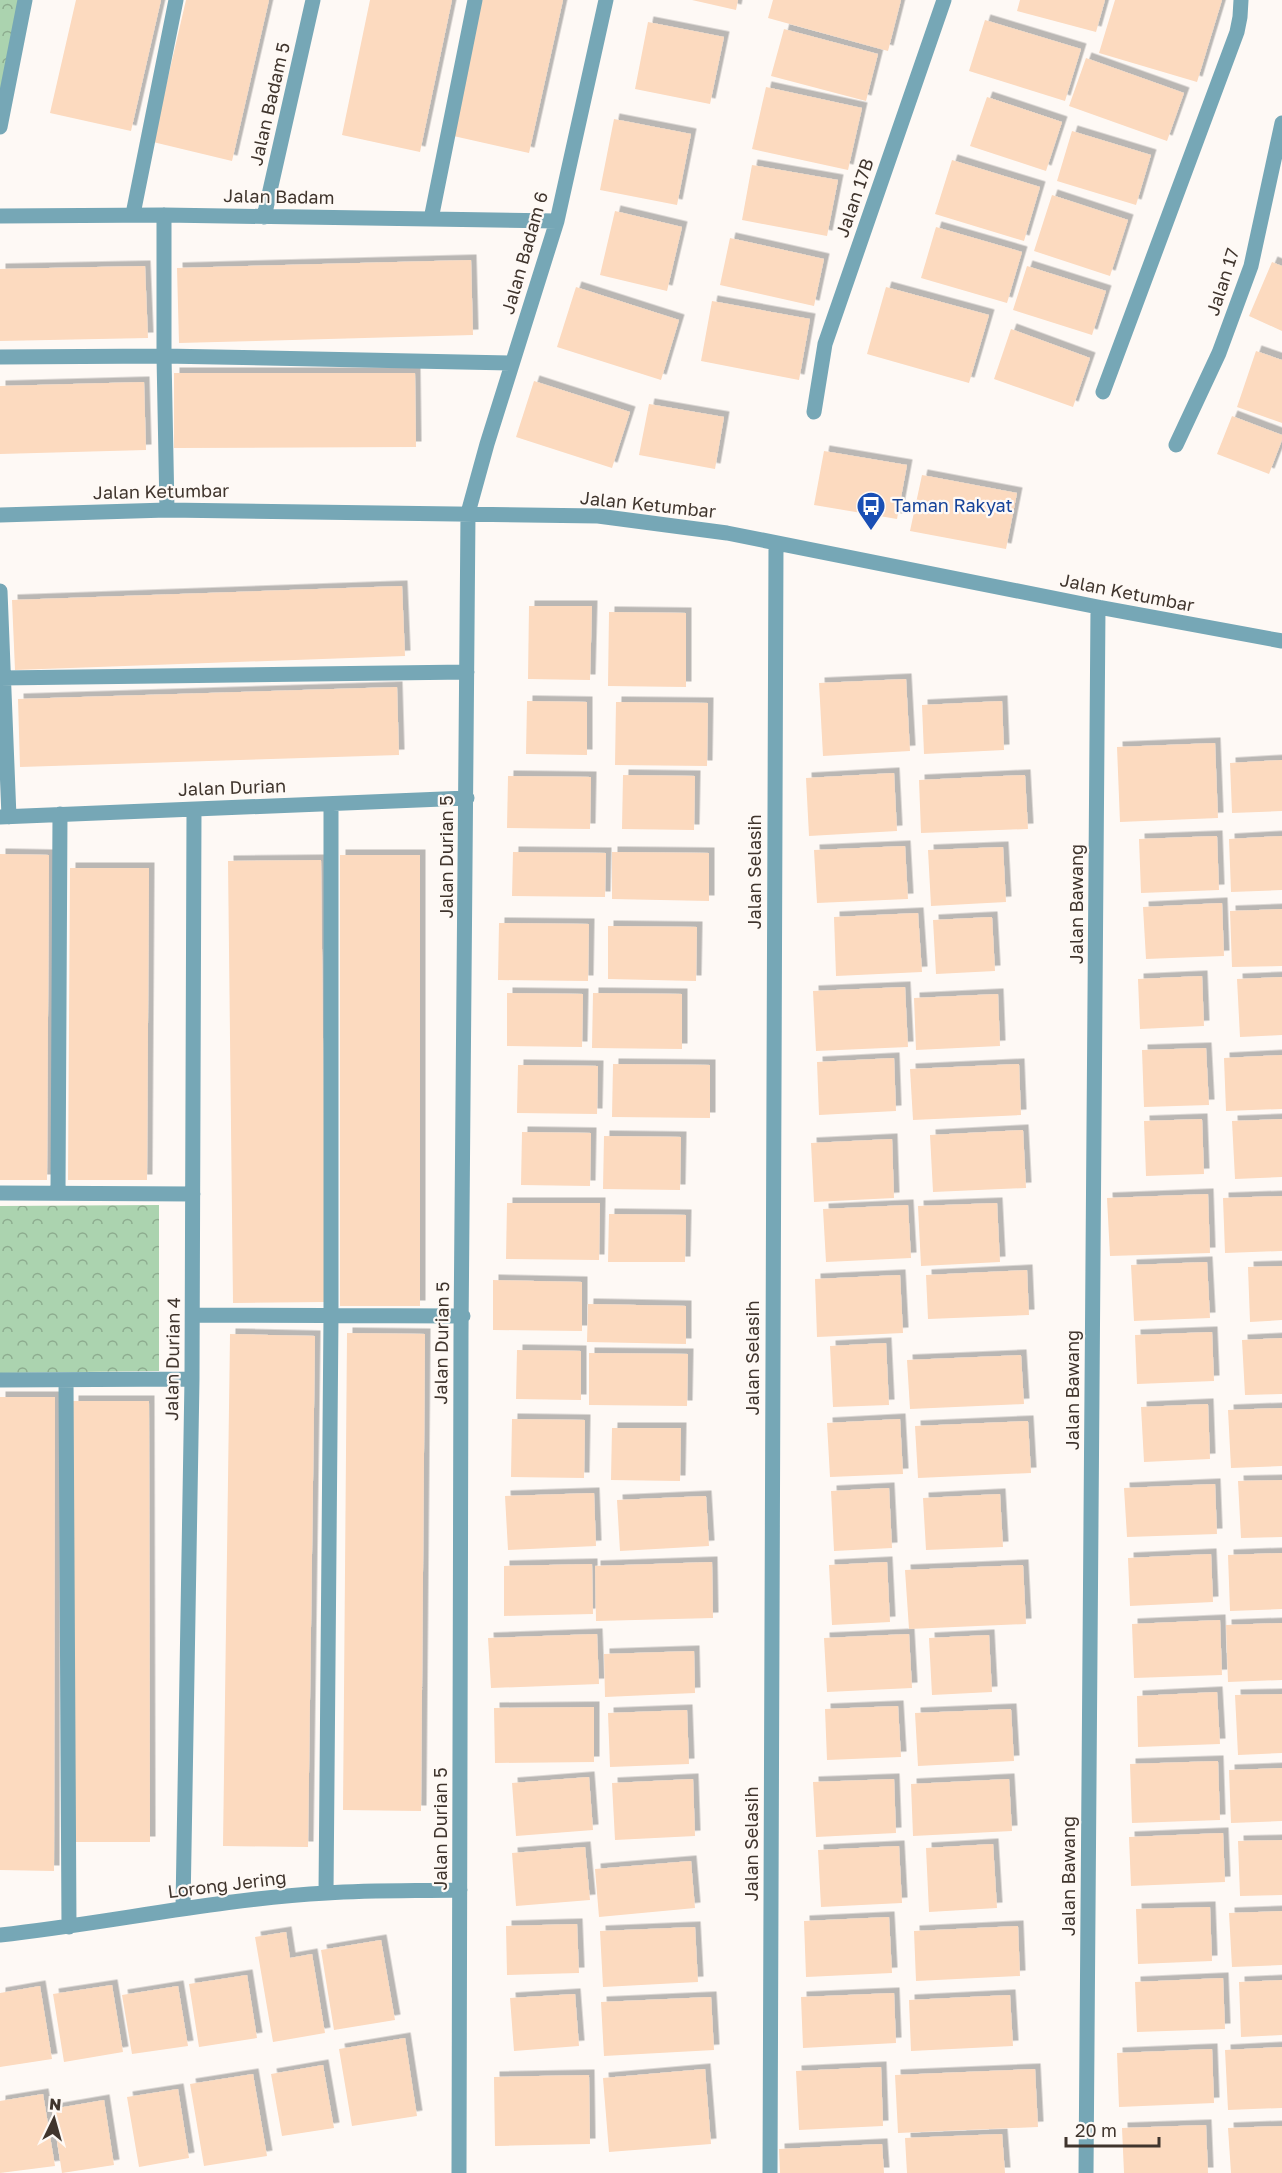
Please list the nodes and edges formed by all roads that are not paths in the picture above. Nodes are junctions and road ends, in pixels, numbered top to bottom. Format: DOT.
graph roads {
  1 [pos="25,0"];
  2 [pos="176,0"];
  3 [pos="313,0"];
  4 [pos="475,0"];
  5 [pos="606,0"];
  6 [pos="944,0"];
  7 [pos="1241,0"];
  8 [pos="1282,123"];
  9 [pos="0,127"];
  10 [pos="133,214"];
  11 [pos="164,214"];
  12 [pos="0,216"];
  13 [pos="264,217"];
  14 [pos="431,219"];
  15 [pos="557,221"];
  16 [pos="164,356"];
  17 [pos="0,357"];
  18 [pos="513,363"];
  19 [pos="1102,392"];
  20 [pos="814,412"];
  21 [pos="1176,445"];
  22 [pos="168,510"];
  23 [pos="468,513"];
  24 [pos="0,515"];
  25 [pos="776,543"];
  26 [pos="0,591"];
  27 [pos="1098,608"];
  28 [pos="1282,641"];
  29 [pos="467,672"];
  30 [pos="2,678"];
  31 [pos="467,798"];
  32 [pos="331,804"];
  33 [pos="194,810"];
  34 [pos="60,814"];
  35 [pos="4,817"];
  36 [pos="58,1192"];
  37 [pos="0,1193"];
  38 [pos="193,1194"];
  39 [pos="193,1316"];
  40 [pos="331,1316"];
  41 [pos="463,1316"];
  42 [pos="192,1379"];
  43 [pos="0,1380"];
  44 [pos="66,1380"];
  45 [pos="460,1890"];
  46 [pos="326,1893"];
  47 [pos="183,1908"];
  48 [pos="69,1928"];
  49 [pos="0,1935"];
  50 [pos="459,2173"];
  51 [pos="770,2173"];
  52 [pos="1086,2173"];
  1 -- 9 [label="street"];
  2 -- 10 [label="street"];
  3 -- 13 [label="street, Jalan Badam 5"];
  4 -- 14 [label="street"];
  5 -- 15 [label="street, Jalan Badam 6"];
  6 -- 20 [label="street, Jalan 17B"];
  7 -- 19 [label="street"];
  8 -- 21 [label="street, Jalan 17"];
  10 -- 11 [label="street, Jalan Badam"];
  10 -- 12 [label="street, Jalan Badam"];
  11 -- 13 [label="street, Jalan Badam"];
  11 -- 16 [label="street"];
  13 -- 14 [label="street, Jalan Badam"];
  14 -- 15 [label="street, Jalan Badam"];
  15 -- 18 [label="street, Jalan Badam 6"];
  16 -- 17 [label="street"];
  16 -- 18 [label="street"];
  16 -- 22 [label="street"];
  18 -- 23 [label="street, Jalan Badam 6"];
  22 -- 23 [label="street, Jalan Ketumbar"];
  22 -- 24 [label="street, Jalan Ketumbar"];
  23 -- 25 [label="street, Jalan Ketumbar"];
  23 -- 29 [label="street, Jalan Durian 5"];
  25 -- 27 [label="street, Jalan Ketumbar"];
  25 -- 51 [label="street, Jalan Selasih"];
  26 -- 30 [label="street"];
  27 -- 28 [label="street, Jalan Ketumbar"];
  27 -- 52 [label="street, Jalan Bawang"];
  29 -- 30 [label="street"];
  29 -- 31 [label="street, Jalan Durian 5"];
  30 -- 35 [label="street"];
  31 -- 32 [label="street, Jalan Durian"];
  31 -- 41 [label="street, Jalan Durian 5"];
  32 -- 33 [label="street, Jalan Durian"];
  32 -- 40 [label="street"];
  33 -- 34 [label="street, Jalan Durian"];
  33 -- 38 [label="street, Jalan Durian 4"];
  34 -- 35 [label="street, Jalan Durian"];
  34 -- 36 [label="street"];
  36 -- 37 [label="street"];
  36 -- 38 [label="street"];
  38 -- 39 [label="street, Jalan Durian 4"];
  39 -- 40 [label="street"];
  39 -- 42 [label="street, Jalan Durian 4"];
  40 -- 41 [label="street"];
  40 -- 46 [label="street"];
  41 -- 45 [label="street, Jalan Durian 5"];
  42 -- 44 [label="street"];
  42 -- 47 [label="street, Jalan Durian 4"];
  43 -- 44 [label="street"];
  44 -- 48 [label="street"];
  45 -- 46 [label="street, Lorong Jering"];
  45 -- 50 [label="street, Jalan Durian 5"];
  46 -- 47 [label="street, Lorong Jering"];
  47 -- 48 [label="street, Lorong Jering"];
  48 -- 49 [label="street, Lorong Jering"];
}
